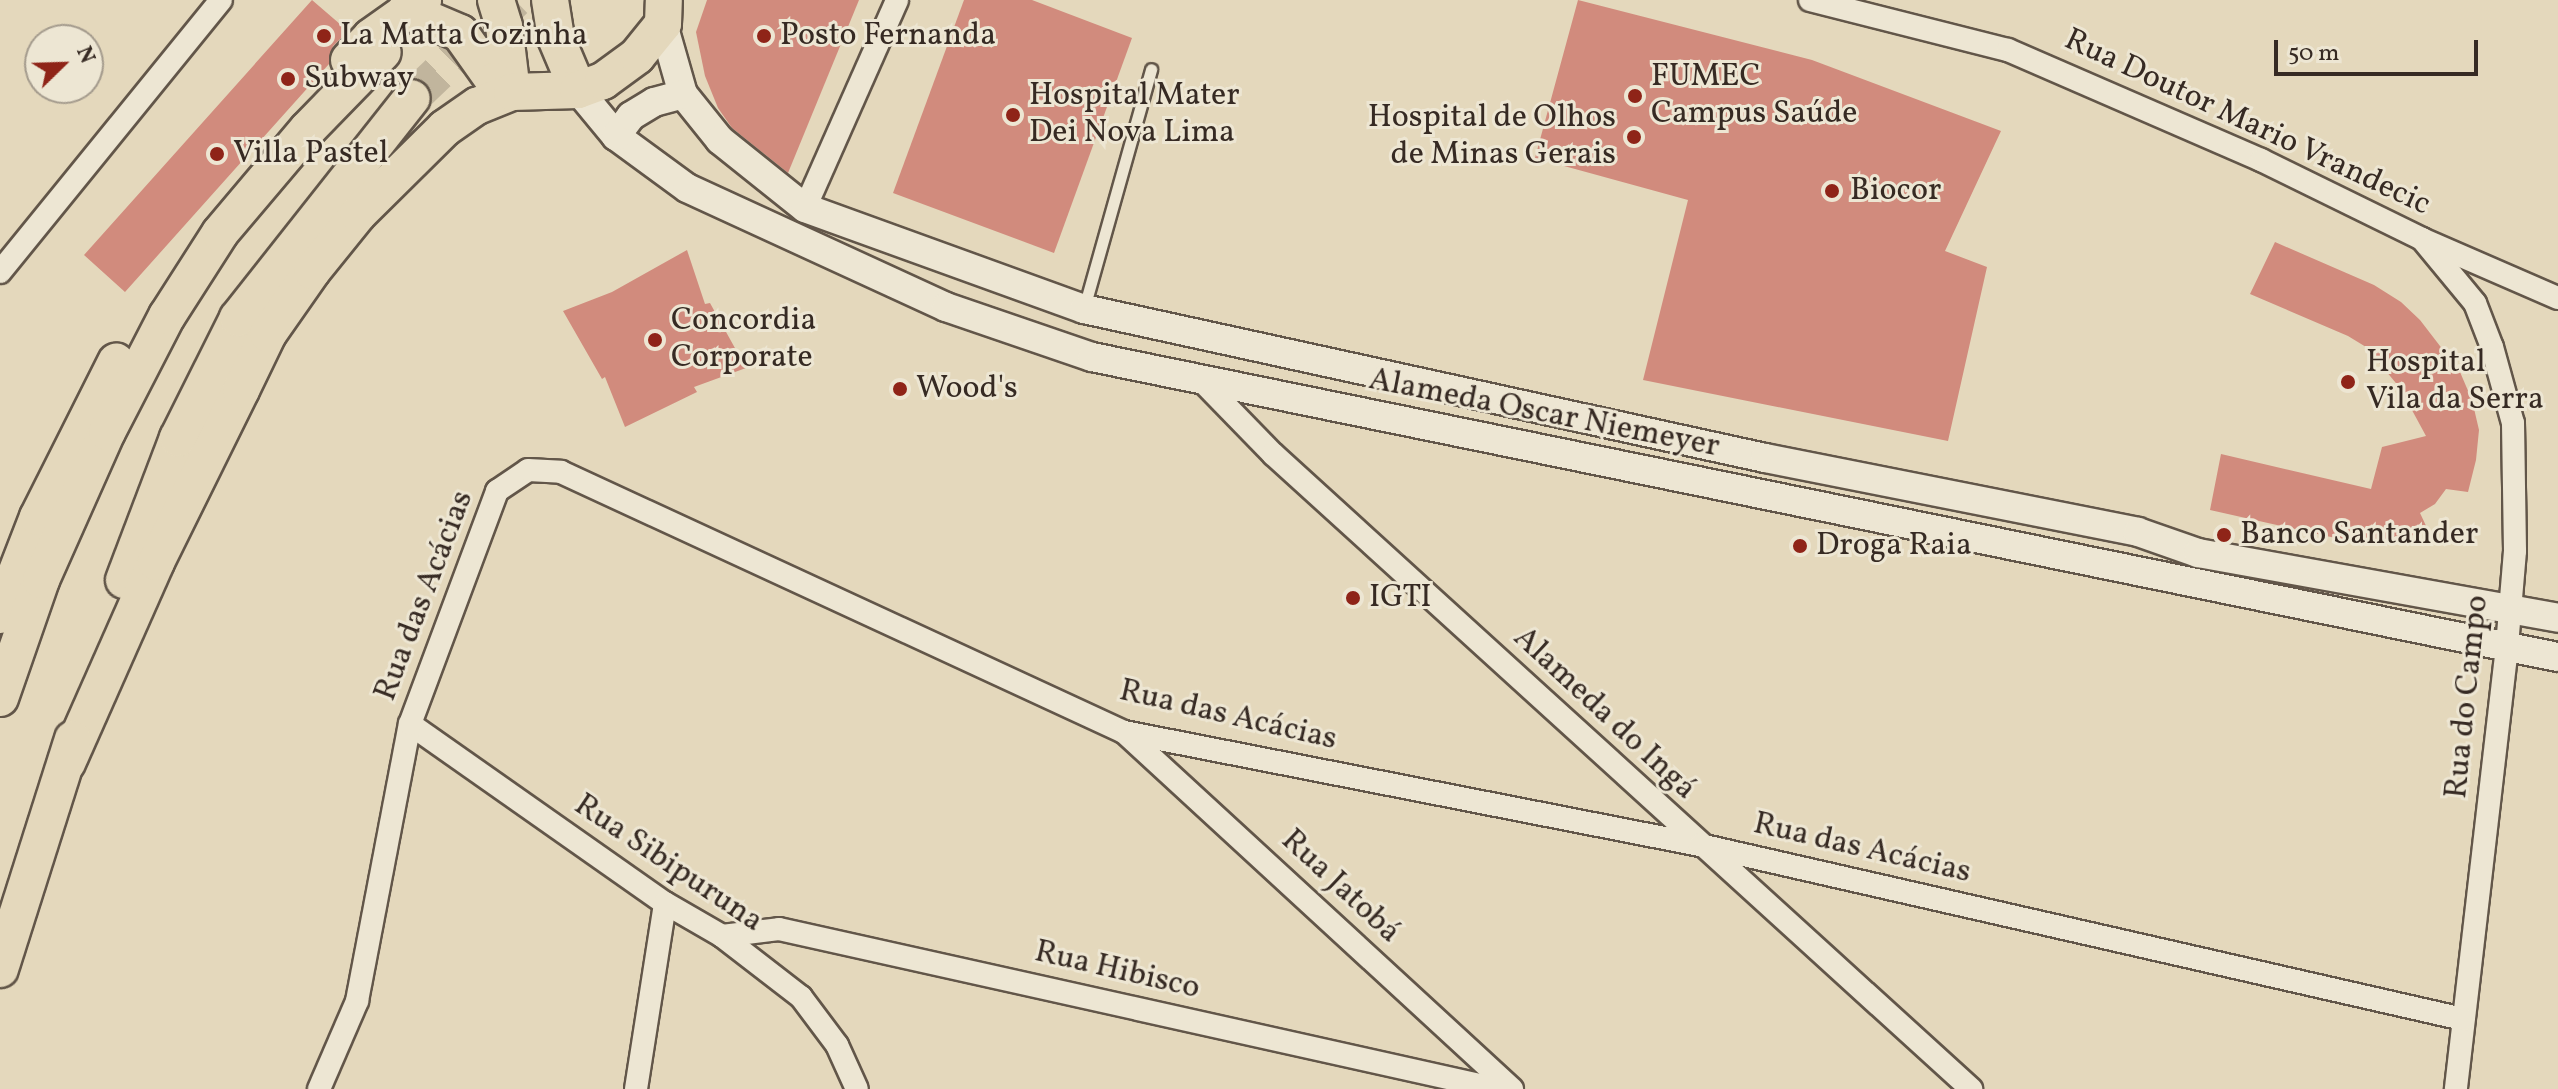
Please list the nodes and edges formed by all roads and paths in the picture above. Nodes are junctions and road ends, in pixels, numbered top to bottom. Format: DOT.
graph roads {
  1 [pos="221,0"];
  2 [pos="496,0"];
  3 [pos="550,0"];
  4 [pos="897,0"];
  5 [pos="1810,0"];
  6 [pos="414,4"];
  7 [pos="655,8"];
  8 [pos="383,52"];
  9 [pos="1151,69"];
  10 [pos="578,90"];
  11 [pos="512,92"];
  12 [pos="683,94"];
  13 [pos="412,98"];
  14 [pos="616,136"];
  15 [pos="805,208"];
  16 [pos="2422,239"];
  17 [pos="0,272"];
  18 [pos="2558,298"];
  19 [pos="1084,309"];
  20 [pos="1200,379"];
  21 [pos="2019,509"];
  22 [pos="2004,545"];
  23 [pos="2510,607"];
  24 [pos="0,615"];
  25 [pos="2558,618"];
  26 [pos="2507,647"];
  27 [pos="2558,657"];
  28 [pos="0,698"];
  29 [pos="410,724"];
  30 [pos="1124,732"];
  31 [pos="67,763"];
  32 [pos="1700,845"];
  33 [pos="665,903"];
  34 [pos="722,936"];
  35 [pos="0,969"];
  36 [pos="2463,1019"];
  37 [pos="319,1089"];
  38 [pos="636,1089"];
  39 [pos="857,1089"];
  40 [pos="1497,1089"];
  41 [pos="1512,1089"];
  42 [pos="1971,1089"];
  43 [pos="2456,1089"];
  1 -- 17 [label="street"];
  2 -- 11 [label="highway"];
  3 -- 10 [label="highway"];
  4 -- 15 [label="street"];
  5 -- 16 [label="street, Rua Doutor Mario Vrandecic"];
  6 -- 11 [label="highway"];
  6 -- 24 [label="highway"];
  7 -- 10 [label="highway"];
  7 -- 12 [label="street, Alameda Oscar Niemeyer"];
  8 -- 28 [label="highway"];
  9 -- 19 [label="lane"];
  10 -- 11 [label="highway"];
  10 -- 14 [label="street, Alameda Oscar Niemeyer"];
  11 -- 31 [label="highway"];
  12 -- 14 [label="street"];
  12 -- 15 [label="street, Alameda Oscar Niemeyer"];
  13 -- 31 [label="highway"];
  14 -- 20 [label="street, Alameda Oscar Niemeyer"];
  15 -- 19 [label="street, Alameda Oscar Niemeyer"];
  16 -- 18 [label="street, Rua Doutor Mario Vrandecic"];
  16 -- 23 [label="street, Rua do Campo"];
  19 -- 21 [label="street, Alameda Oscar Niemeyer"];
  20 -- 22 [label="street, Alameda Oscar Niemeyer"];
  20 -- 32 [label="street, Alameda do Ingá"];
  21 -- 22 [label="street"];
  21 -- 23 [label="street, Alameda Oscar Niemeyer"];
  22 -- 26 [label="street, Alameda Oscar Niemeyer"];
  23 -- 25 [label="street, Alameda Oscar Niemeyer"];
  23 -- 26 [label="street, Rua do Campo"];
  26 -- 27 [label="street, Alameda Oscar Niemeyer"];
  26 -- 36 [label="street, Rua do Campo"];
  29 -- 30 [label="street, Rua das Acácias"];
  29 -- 33 [label="street, Rua Sibipuruna"];
  29 -- 37 [label="street, Rua das Acácias"];
  30 -- 32 [label="street, Rua das Acácias"];
  30 -- 41 [label="street, Rua Jatobá"];
  31 -- 35 [label="highway"];
  32 -- 36 [label="street, Rua das Acácias"];
  32 -- 42 [label="street, Alameda do Ingá"];
  33 -- 34 [label="street, Rua Sibipuruna"];
  33 -- 38 [label="street"];
  34 -- 39 [label="street, Rua Sibipuruna"];
  34 -- 40 [label="street, Rua Hibisco"];
  36 -- 43 [label="street, Rua do Campo"];
}
